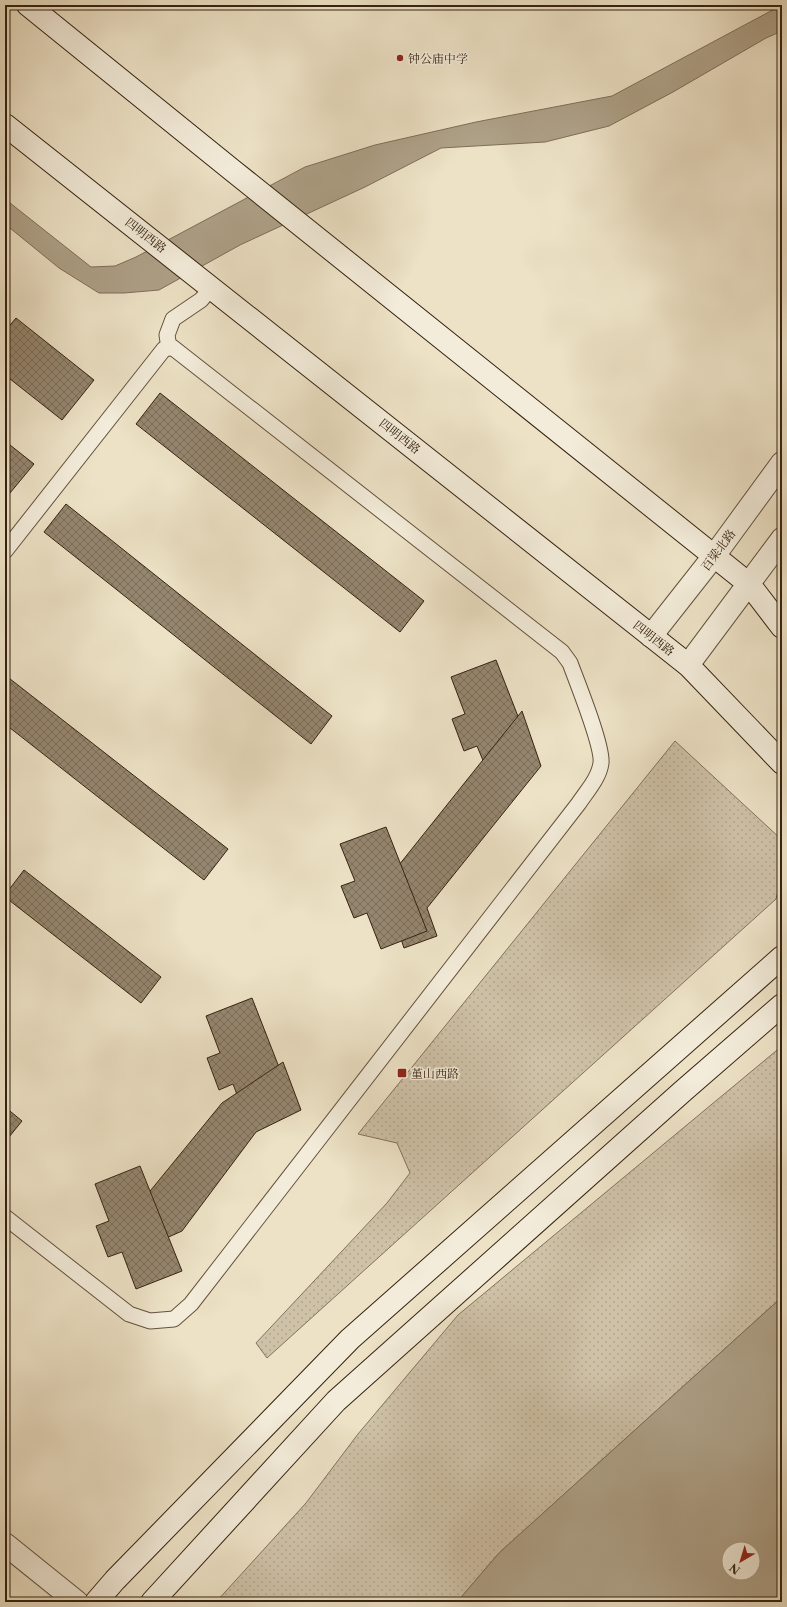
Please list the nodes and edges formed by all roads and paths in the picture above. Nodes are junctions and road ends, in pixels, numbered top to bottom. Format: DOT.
graph roads {
  1 [pos="28,5"];
  2 [pos="5,125"];
  3 [pos="206,282"];
  4 [pos="169,348"];
  5 [pos="782,464"];
  6 [pos="782,539"];
  7 [pos="5,552"];
  8 [pos="714,556"];
  9 [pos="749,584"];
  10 [pos="782,627"];
  11 [pos="651,636"];
  12 [pos="688,665"];
  13 [pos="782,763"];
  14 [pos="782,957"];
  15 [pos="782,1006"];
  16 [pos="5,1217"];
  17 [pos="5,1544"];
  18 [pos="77,1602"];
  19 [pos="96,1602"];
  20 [pos="152,1602"];
  1 -- 8 [label="main road"];
  2 -- 3 [label="main road, 四明西路"];
  3 -- 4 [label="lane"];
  3 -- 11 [label="main road, 四明西路"];
  4 -- 7 [label="lane"];
  4 -- 16 [label="lane"];
  5 -- 8 [label="main road, 百梁北路"];
  6 -- 9 [label="main road"];
  8 -- 9 [label="main road"];
  8 -- 11 [label="main road, 百梁北路"];
  9 -- 10 [label="main road"];
  9 -- 12 [label="main road"];
  11 -- 12 [label="main road, 四明西路"];
  12 -- 13 [label="main road, 四明西路"];
  14 -- 19 [label="main road"];
  15 -- 20 [label="main road"];
  17 -- 18 [label="main road"];
}
